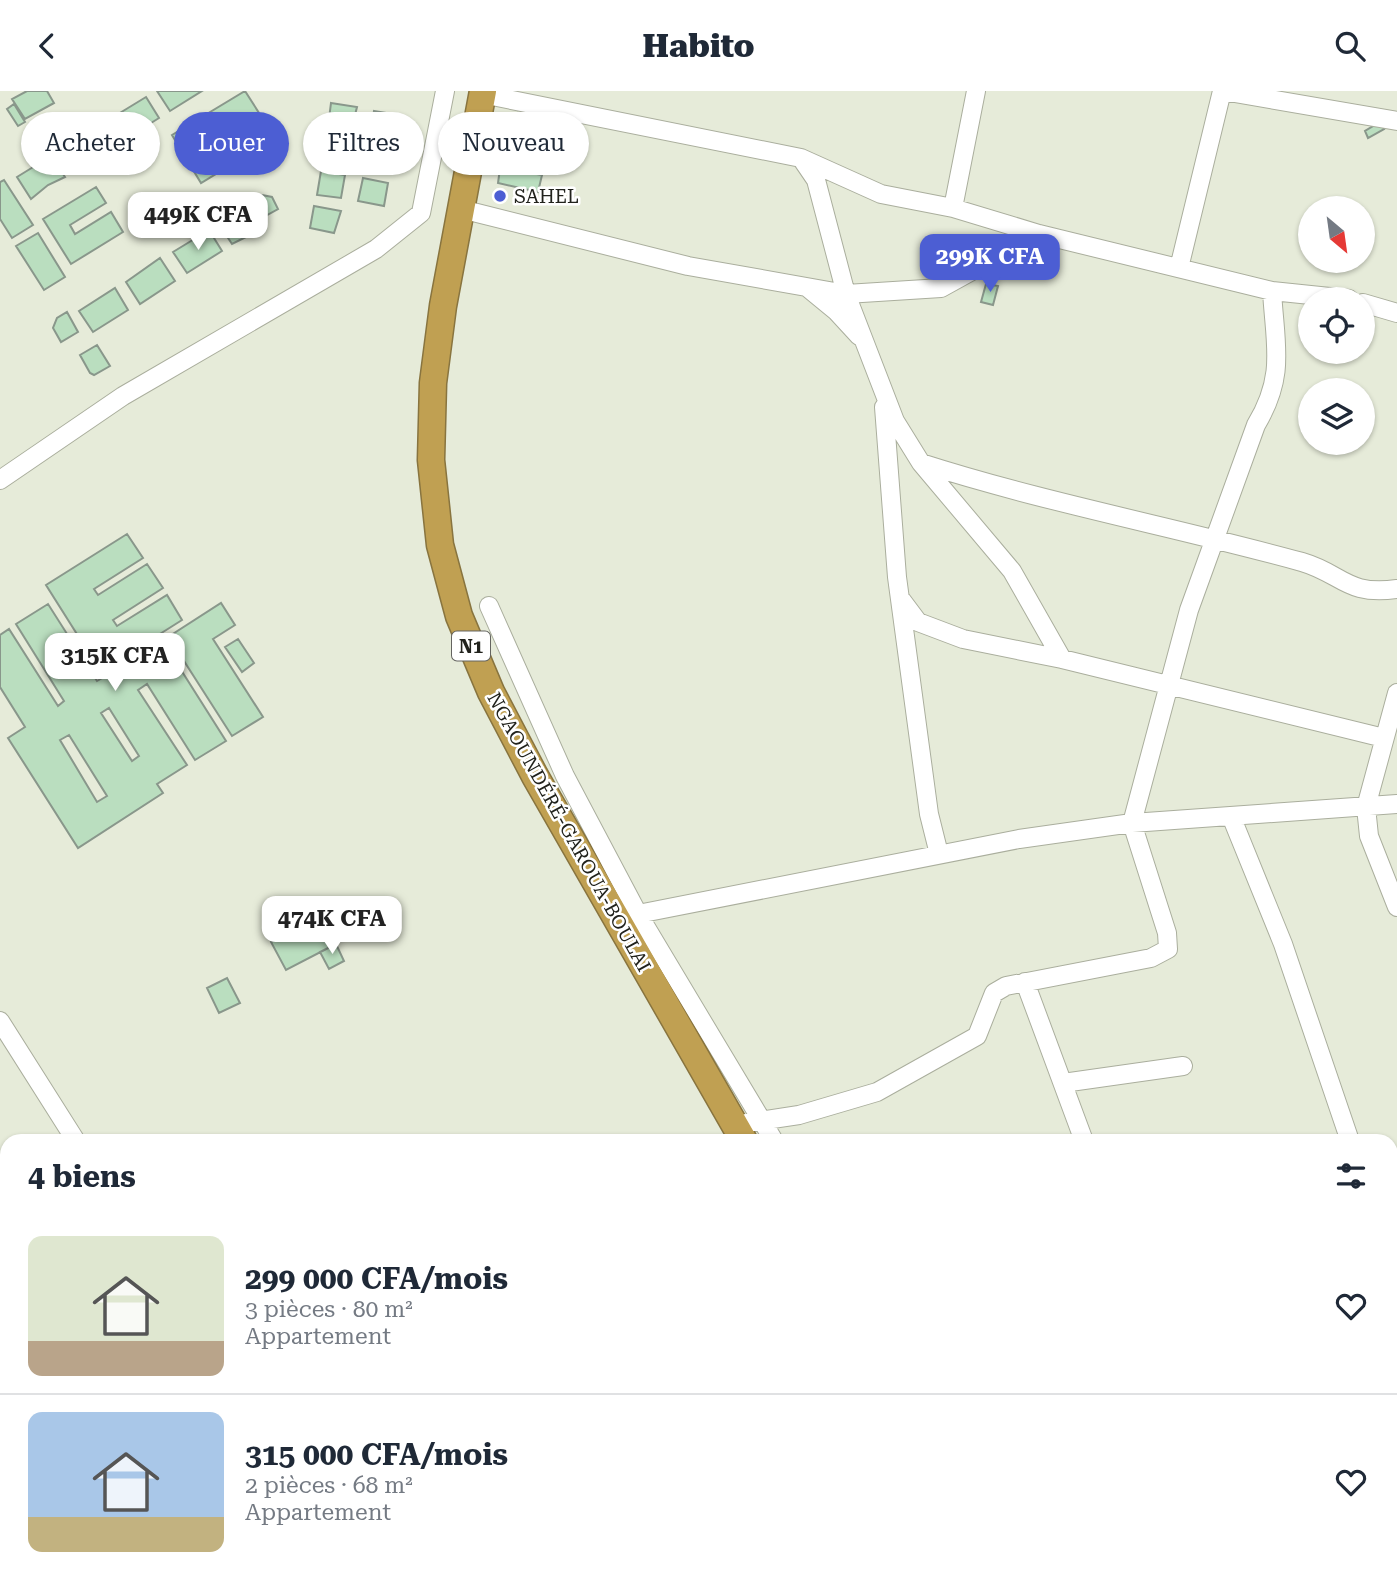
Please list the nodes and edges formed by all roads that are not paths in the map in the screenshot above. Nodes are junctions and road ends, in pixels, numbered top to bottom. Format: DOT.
graph roads {
  1 [pos="445,91"];
  2 [pos="975,91"];
  3 [pos="1222,91"];
  4 [pos="483,92"];
  5 [pos="1397,121"];
  6 [pos="801,158"];
  7 [pos="953,208"];
  8 [pos="461,209"];
  9 [pos="1040,234"];
  10 [pos="1179,268"];
  11 [pos="808,288"];
  12 [pos="1272,291"];
  13 [pos="846,294"];
  14 [pos="1298,294"];
  15 [pos="1375,307"];
  16 [pos="1397,313"];
  17 [pos="866,344"];
  18 [pos="883,386"];
  19 [pos="921,463"];
  20 [pos="0,480"];
  21 [pos="1214,540"];
  22 [pos="1397,589"];
  23 [pos="900,598"];
  24 [pos="489,606"];
  25 [pos="1062,659"];
  26 [pos="1170,685"];
  27 [pos="1397,693"];
  28 [pos="1384,738"];
  29 [pos="1397,804"];
  30 [pos="1366,807"];
  31 [pos="1231,816"];
  32 [pos="1132,823"];
  33 [pos="939,854"];
  34 [pos="1397,907"];
  35 [pos="638,914"];
  36 [pos="676,973"];
  37 [pos="1026,982"];
  38 [pos="664,1002"];
  39 [pos="0,1021"];
  40 [pos="1183,1066"];
  41 [pos="1063,1083"];
  42 [pos="763,1121"];
  43 [pos="739,1133"];
  44 [pos="72,1134"];
  45 [pos="770,1134"];
  46 [pos="1081,1134"];
  47 [pos="1348,1134"];
  1 -- 20 [label="street"];
  2 -- 7 [label="street"];
  3 -- 5 [label="street"];
  3 -- 10 [label="street"];
  4 -- 6 [label="street"];
  4 -- 8 [label="highway, NGAOUNDÉRÉ-GAROUA-BOULAI / N1"];
  6 -- 7 [label="street"];
  6 -- 13 [label="street"];
  7 -- 9 [label="street"];
  8 -- 11 [label="street"];
  8 -- 38 [label="highway, NGAOUNDÉRÉ-GAROUA-BOULAI / N1"];
  9 -- 10 [label="street"];
  9 -- 13 [label="street"];
  10 -- 12 [label="street"];
  11 -- 13 [label="street"];
  11 -- 17 [label="street"];
  12 -- 14 [label="street"];
  12 -- 21 [label="street"];
  13 -- 17 [label="street"];
  15 -- 16 [label="street"];
  17 -- 18 [label="street"];
  18 -- 19 [label="street"];
  18 -- 23 [label="street"];
  19 -- 21 [label="street"];
  19 -- 25 [label="street"];
  21 -- 22 [label="street"];
  21 -- 26 [label="street"];
  23 -- 25 [label="street"];
  23 -- 33 [label="street"];
  24 -- 35 [label="street"];
  25 -- 26 [label="street"];
  26 -- 28 [label="street"];
  26 -- 32 [label="street"];
  27 -- 28 [label="street"];
  28 -- 30 [label="street"];
  29 -- 30 [label="street"];
  30 -- 31 [label="street"];
  30 -- 34 [label="street"];
  31 -- 32 [label="street"];
  31 -- 47 [label="street"];
  32 -- 33 [label="street"];
  32 -- 37 [label="street"];
  33 -- 35 [label="street"];
  35 -- 36 [label="street"];
  36 -- 38 [label="street"];
  36 -- 42 [label="street"];
  37 -- 41 [label="street"];
  37 -- 42 [label="street"];
  38 -- 43 [label="highway, NGAOUNDÉRÉ-GAROUA-BOULAI / N1"];
  39 -- 44 [label="street"];
  40 -- 41 [label="street"];
  41 -- 46 [label="street"];
  42 -- 43 [label="street"];
  42 -- 45 [label="street"];
}
